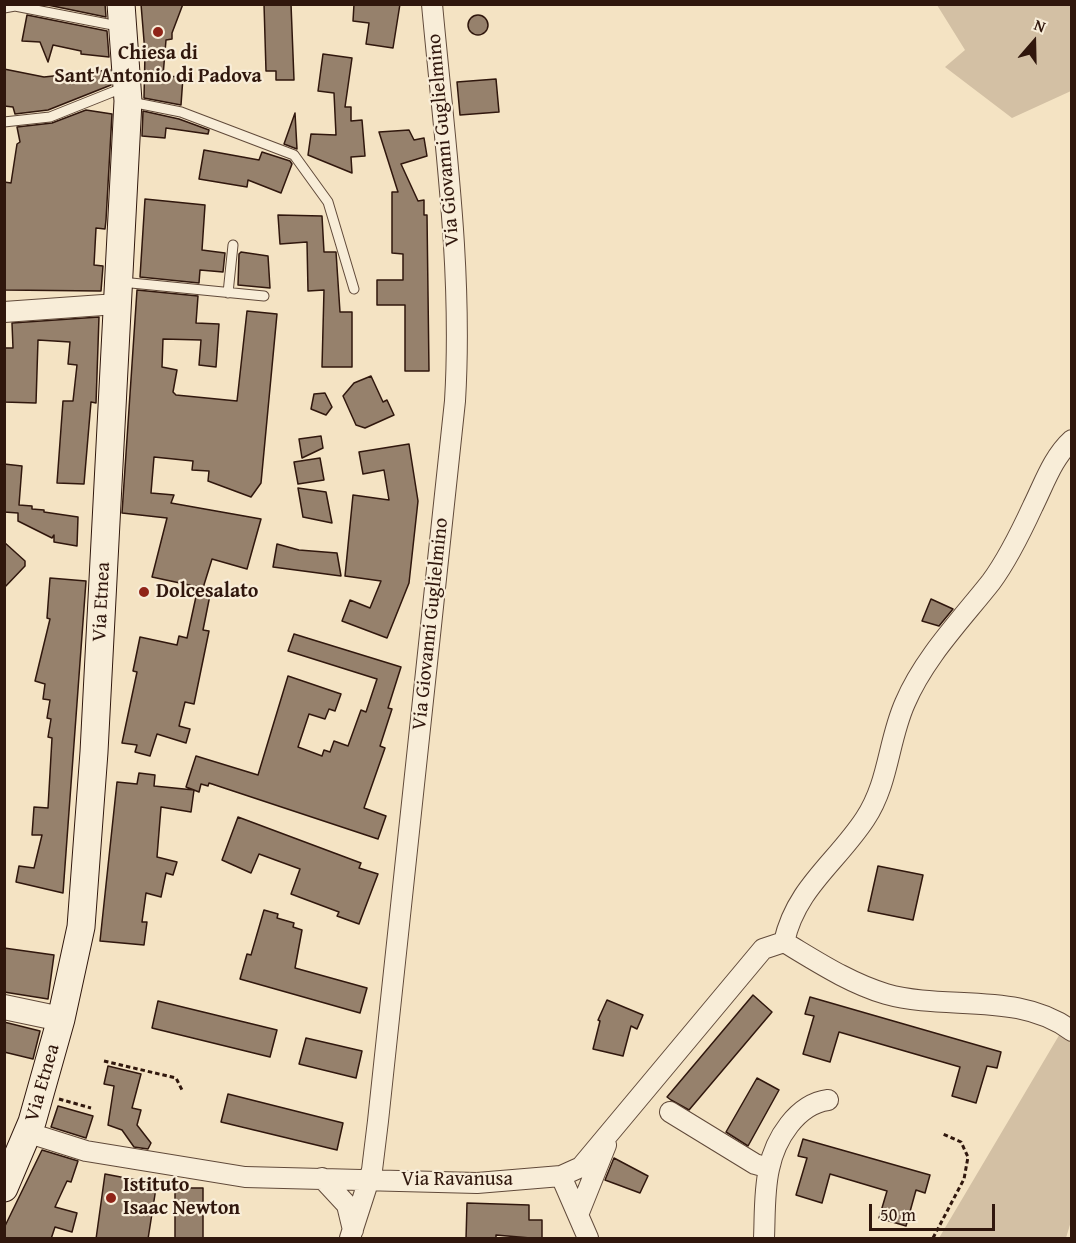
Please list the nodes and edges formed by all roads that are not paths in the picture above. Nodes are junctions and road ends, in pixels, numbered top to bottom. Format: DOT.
graph roads {
  1 [pos="432,4"];
  2 [pos="4,8"];
  3 [pos="122,16"];
  4 [pos="128,94"];
  5 [pos="4,122"];
  6 [pos="233,245"];
  7 [pos="354,289"];
  8 [pos="118,293"];
  9 [pos="228,293"];
  10 [pos="264,296"];
  11 [pos="4,312"];
  12 [pos="1071,440"];
  13 [pos="784,942"];
  14 [pos="4,1007"];
  15 [pos="61,1019"];
  16 [pos="1071,1031"];
  17 [pos="828,1100"];
  18 [pos="670,1112"];
  19 [pos="612,1130"];
  20 [pos="29,1133"];
  21 [pos="769,1168"];
  22 [pos="561,1176"];
  23 [pos="322,1179"];
  24 [pos="369,1179"];
  25 [pos="4,1188"];
  26 [pos="578,1215"];
  27 [pos="352,1234"];
  28 [pos="588,1239"];
  29 [pos="764,1239"];
  1 -- 24 [label="street, Via Giovanni Guglielmino"];
  2 -- 3 [label="lane"];
  3 -- 4 [label="main road, Via Etnea"];
  4 -- 5 [label="lane"];
  4 -- 7 [label="lane"];
  4 -- 8 [label="main road, Via Etnea"];
  6 -- 9 [label="lane"];
  8 -- 9 [label="lane"];
  8 -- 11 [label="street"];
  8 -- 15 [label="main road, Via Etnea"];
  9 -- 10 [label="lane"];
  12 -- 13 [label="street"];
  13 -- 16 [label="street"];
  13 -- 19 [label="street, Via Ravanusa"];
  14 -- 15 [label="street"];
  15 -- 20 [label="main road, Via Etnea"];
  17 -- 21 [label="street"];
  18 -- 21 [label="street"];
  19 -- 22 [label="street, Via Ravanusa"];
  19 -- 26 [label="street"];
  20 -- 23 [label="street, Via Ravanusa"];
  20 -- 25 [label="main road, Via Etnea"];
  21 -- 29 [label="street"];
  22 -- 24 [label="street, Via Ravanusa"];
  22 -- 26 [label="street"];
  23 -- 24 [label="street, Via Ravanusa"];
  23 -- 27 [label="street"];
  24 -- 27 [label="street, Via Giovanni Guglielmino"];
  26 -- 28 [label="street"];
}
